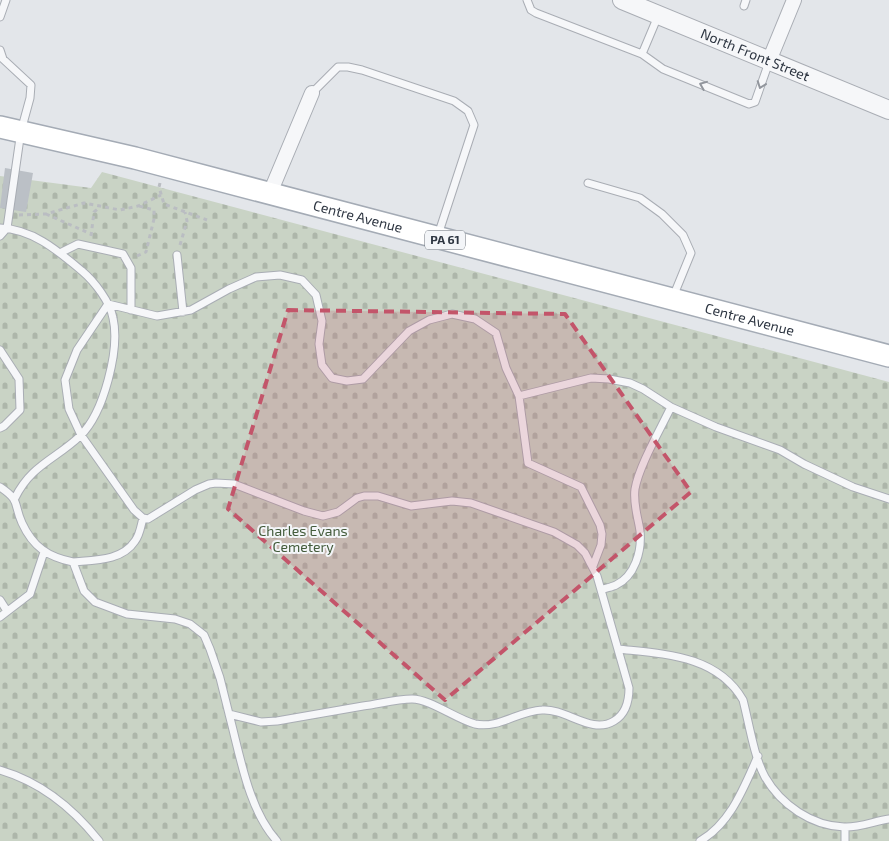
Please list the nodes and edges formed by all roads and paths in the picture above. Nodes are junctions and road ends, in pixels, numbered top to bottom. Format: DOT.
graph roads {
  1 [pos="6,0"];
  2 [pos="527,0"];
  3 [pos="622,0"];
  4 [pos="794,0"];
  5 [pos="658,15"];
  6 [pos="0,17"];
  7 [pos="0,50"];
  8 [pos="642,54"];
  9 [pos="769,61"];
  10 [pos="312,93"];
  11 [pos="889,110"];
  12 [pos="0,127"];
  13 [pos="21,131"];
  14 [pos="164,165"];
  15 [pos="588,183"];
  16 [pos="270,193"];
  17 [pos="161,195"];
  18 [pos="100,206"];
  19 [pos="138,206"];
  20 [pos="185,212"];
  21 [pos="46,214"];
  22 [pos="9,216"];
  23 [pos="207,220"];
  24 [pos="3,228"];
  25 [pos="92,234"];
  26 [pos="0,236"];
  27 [pos="437,237"];
  28 [pos="90,247"];
  29 [pos="60,253"];
  30 [pos="177,255"];
  31 [pos="127,262"];
  32 [pos="672,300"];
  33 [pos="108,304"];
  34 [pos="131,310"];
  35 [pos="183,312"];
  36 [pos="0,350"];
  37 [pos="889,356"];
  38 [pos="519,396"];
  39 [pos="671,407"];
  40 [pos="0,428"];
  41 [pos="81,435"];
  42 [pos="0,487"];
  43 [pos="15,498"];
  44 [pos="889,499"];
  45 [pos="143,518"];
  46 [pos="44,552"];
  47 [pos="73,562"];
  48 [pos="593,566"];
  49 [pos="601,590"];
  50 [pos="0,600"];
  51 [pos="7,611"];
  52 [pos="0,617"];
  53 [pos="618,649"];
  54 [pos="229,714"];
  55 [pos="758,756"];
  56 [pos="0,770"];
  57 [pos="889,819"];
  58 [pos="845,827"];
  59 [pos="99,841"];
  60 [pos="277,841"];
  61 [pos="700,841"];
  62 [pos="845,841"];
  1 -- 6 [label="lane"];
  2 -- 8 [label="lane"];
  3 -- 5 [label="street, North Front Street"];
  4 -- 9 [label="street"];
  5 -- 8 [label="lane"];
  5 -- 9 [label="street, North Front Street"];
  7 -- 13 [label="lane"];
  9 -- 8 [label="lane, one-way"];
  9 -- 11 [label="street, North Front Street"];
  10 -- 16 [label="street"];
  10 -- 27 [label="lane"];
  12 -- 13 [label="main road, Centre Avenue / PA 61"];
  13 -- 14 [label="main road, Centre Avenue / PA 61"];
  13 -- 22 [label="lane"];
  14 -- 16 [label="main road, Centre Avenue / PA 61"];
  14 -- 17 [label="path"];
  15 -- 32 [label="lane"];
  16 -- 27 [label="main road, Centre Avenue / PA 61"];
  17 -- 19 [label="path"];
  17 -- 20 [label="path"];
  18 -- 19 [label="path"];
  18 -- 21 [label="path"];
  18 -- 25 [label="path"];
  19 -- 31 [label="path"];
  20 -- 23 [label="path"];
  20 -- 30 [label="path"];
  21 -- 22 [label="path"];
  21 -- 25 [label="path"];
  22 -- 24 [label="lane"];
  24 -- 26 [label="lane"];
  24 -- 29 [label="lane"];
  25 -- 28 [label="path"];
  27 -- 32 [label="main road, Centre Avenue / PA 61"];
  28 -- 29 [label="lane"];
  28 -- 31 [label="lane"];
  29 -- 33 [label="lane"];
  30 -- 35 [label="lane"];
  31 -- 34 [label="lane"];
  32 -- 37 [label="main road, Centre Avenue / PA 61"];
  33 -- 34 [label="lane"];
  33 -- 41 [label="lane"];
  33 -- 41 [label="lane"];
  34 -- 35 [label="lane"];
  35 -- 38 [label="lane"];
  36 -- 40 [label="lane"];
  38 -- 39 [label="lane"];
  38 -- 48 [label="lane"];
  39 -- 44 [label="lane"];
  39 -- 49 [label="lane"];
  41 -- 43 [label="lane"];
  41 -- 45 [label="lane"];
  42 -- 43 [label="lane"];
  43 -- 46 [label="lane"];
  45 -- 47 [label="lane"];
  45 -- 48 [label="lane"];
  46 -- 47 [label="lane"];
  46 -- 51 [label="lane"];
  47 -- 54 [label="lane"];
  48 -- 49 [label="lane"];
  49 -- 53 [label="lane"];
  50 -- 51 [label="lane"];
  51 -- 52 [label="lane"];
  53 -- 54 [label="lane"];
  53 -- 55 [label="lane"];
  54 -- 60 [label="lane"];
  55 -- 58 [label="lane"];
  55 -- 61 [label="lane"];
  56 -- 59 [label="lane"];
  57 -- 58 [label="lane"];
  58 -- 62 [label="lane"];
}
